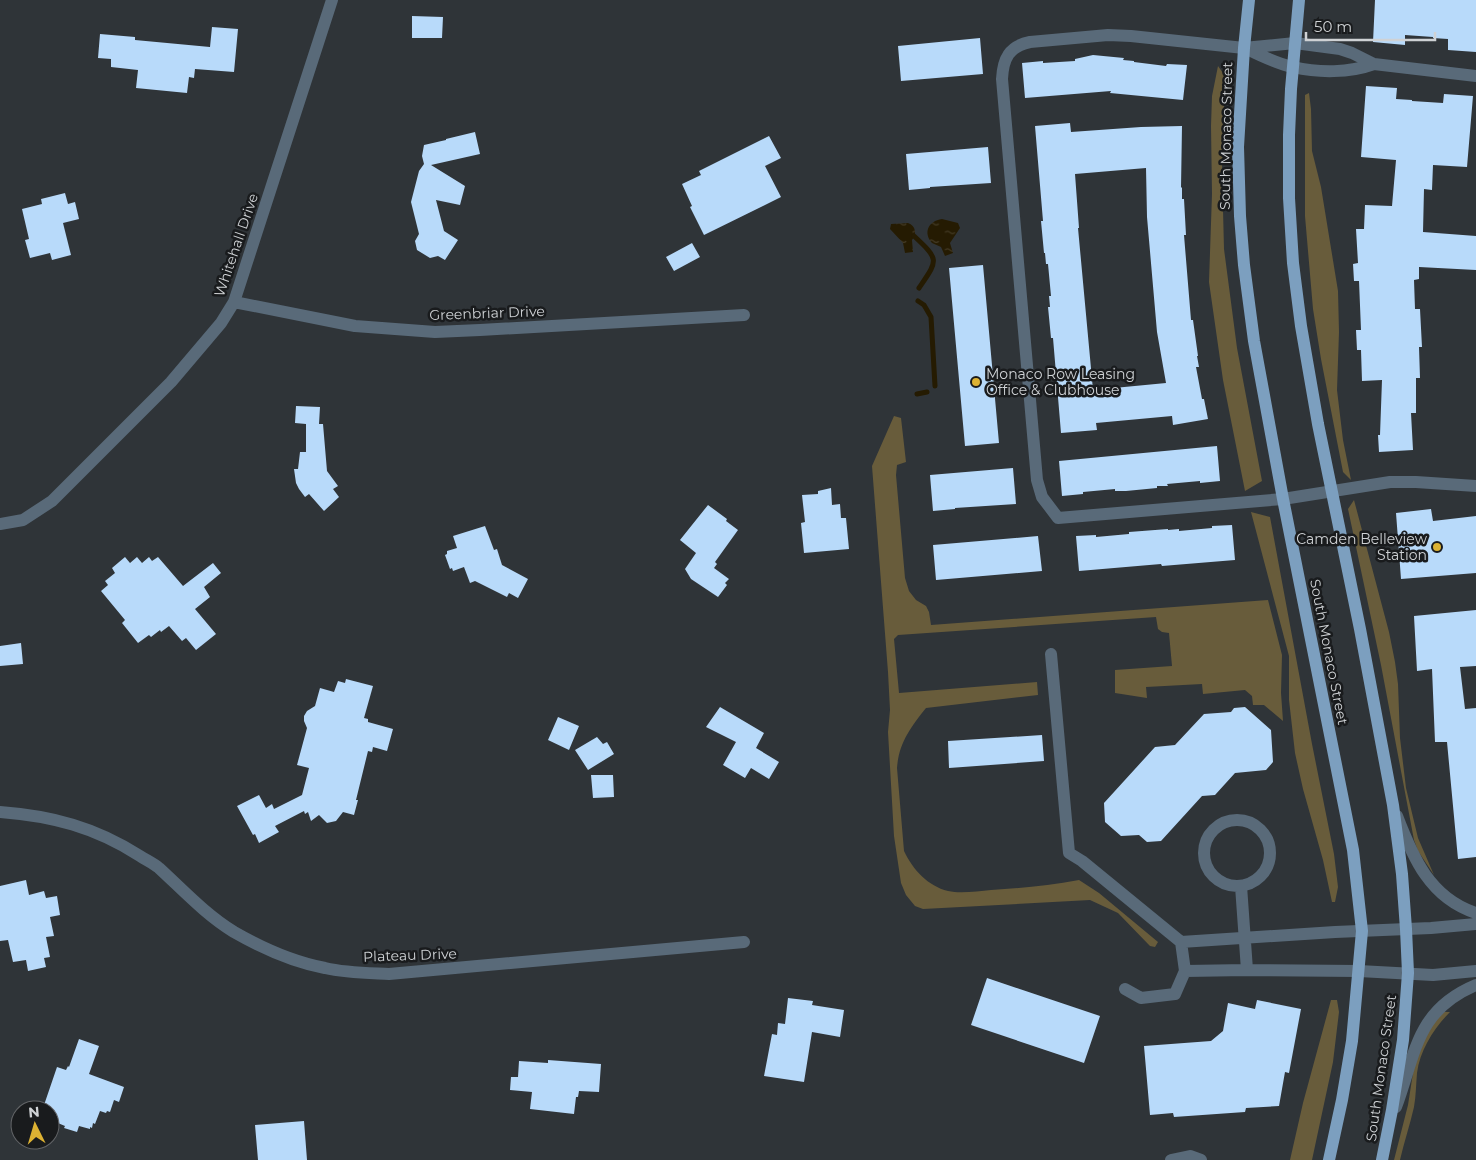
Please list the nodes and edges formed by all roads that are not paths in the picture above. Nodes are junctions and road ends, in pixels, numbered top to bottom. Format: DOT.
graph roads {
  1 [pos="332,0"];
  2 [pos="1249,0"];
  3 [pos="1299,0"];
  4 [pos="1295,42"];
  5 [pos="1244,48"];
  6 [pos="1374,64"];
  7 [pos="1293,68"];
  8 [pos="1476,76"];
  9 [pos="234,302"];
  10 [pos="744,315"];
  11 [pos="1476,486"];
  12 [pos="1331,491"];
  13 [pos="1283,499"];
  14 [pos="0,524"];
  15 [pos="1052,654"];
  16 [pos="1393,805"];
  17 [pos="0,812"];
  18 [pos="1241,886"];
  19 [pos="1476,913"];
  20 [pos="1476,924"];
  21 [pos="1406,929"];
  22 [pos="1362,931"];
  23 [pos="1245,938"];
  24 [pos="744,942"];
  25 [pos="1181,942"];
  26 [pos="1247,970"];
  27 [pos="1185,971"];
  28 [pos="1359,971"];
  29 [pos="1476,971"];
  30 [pos="1408,973"];
  31 [pos="1476,985"];
  32 [pos="1125,989"];
  33 [pos="1388,1131"];
  34 [pos="1171,1160"];
  35 [pos="1201,1160"];
  36 [pos="1329,1160"];
  37 [pos="1382,1160"];
  1 -- 9 [label="street, Whitehall Drive"];
  2 -- 5 [label="main road, South Monaco Street"];
  3 -- 4 [label="main road, South Monaco Street"];
  4 -- 5 [label="street"];
  4 -- 6 [label="street"];
  4 -- 7 [label="main road, South Monaco Street"];
  5 -- 7 [label="street"];
  5 -- 13 [label="main road, South Monaco Street"];
  5 -- 13 [label="street"];
  6 -- 7 [label="street"];
  6 -- 8 [label="street"];
  7 -- 12 [label="main road, South Monaco Street"];
  9 -- 10 [label="street, Greenbriar Drive"];
  9 -- 14 [label="street, Whitehall Drive"];
  11 -- 12 [label="street"];
  12 -- 13 [label="street"];
  12 -- 16 [label="main road, South Monaco Street"];
  13 -- 22 [label="main road, South Monaco Street"];
  15 -- 25 [label="street"];
  16 -- 19 [label="street"];
  16 -- 21 [label="main road, South Monaco Street"];
  17 -- 24 [label="street, Plateau Drive"];
  18 -- 18 [label="street"];
  18 -- 23 [label="street"];
  20 -- 21 [label="street"];
  21 -- 22 [label="street"];
  21 -- 30 [label="main road, South Monaco Street"];
  22 -- 23 [label="street"];
  22 -- 28 [label="main road, South Monaco Street"];
  23 -- 25 [label="street"];
  23 -- 26 [label="street"];
  25 -- 27 [label="street"];
  26 -- 27 [label="street"];
  26 -- 28 [label="street"];
  27 -- 32 [label="street"];
  28 -- 30 [label="street"];
  28 -- 36 [label="main road, South Monaco Street"];
  29 -- 30 [label="street"];
  30 -- 33 [label="main road, South Monaco Street"];
  31 -- 33 [label="street"];
  33 -- 37 [label="main road, South Monaco Street"];
  34 -- 35 [label="street"];
}
